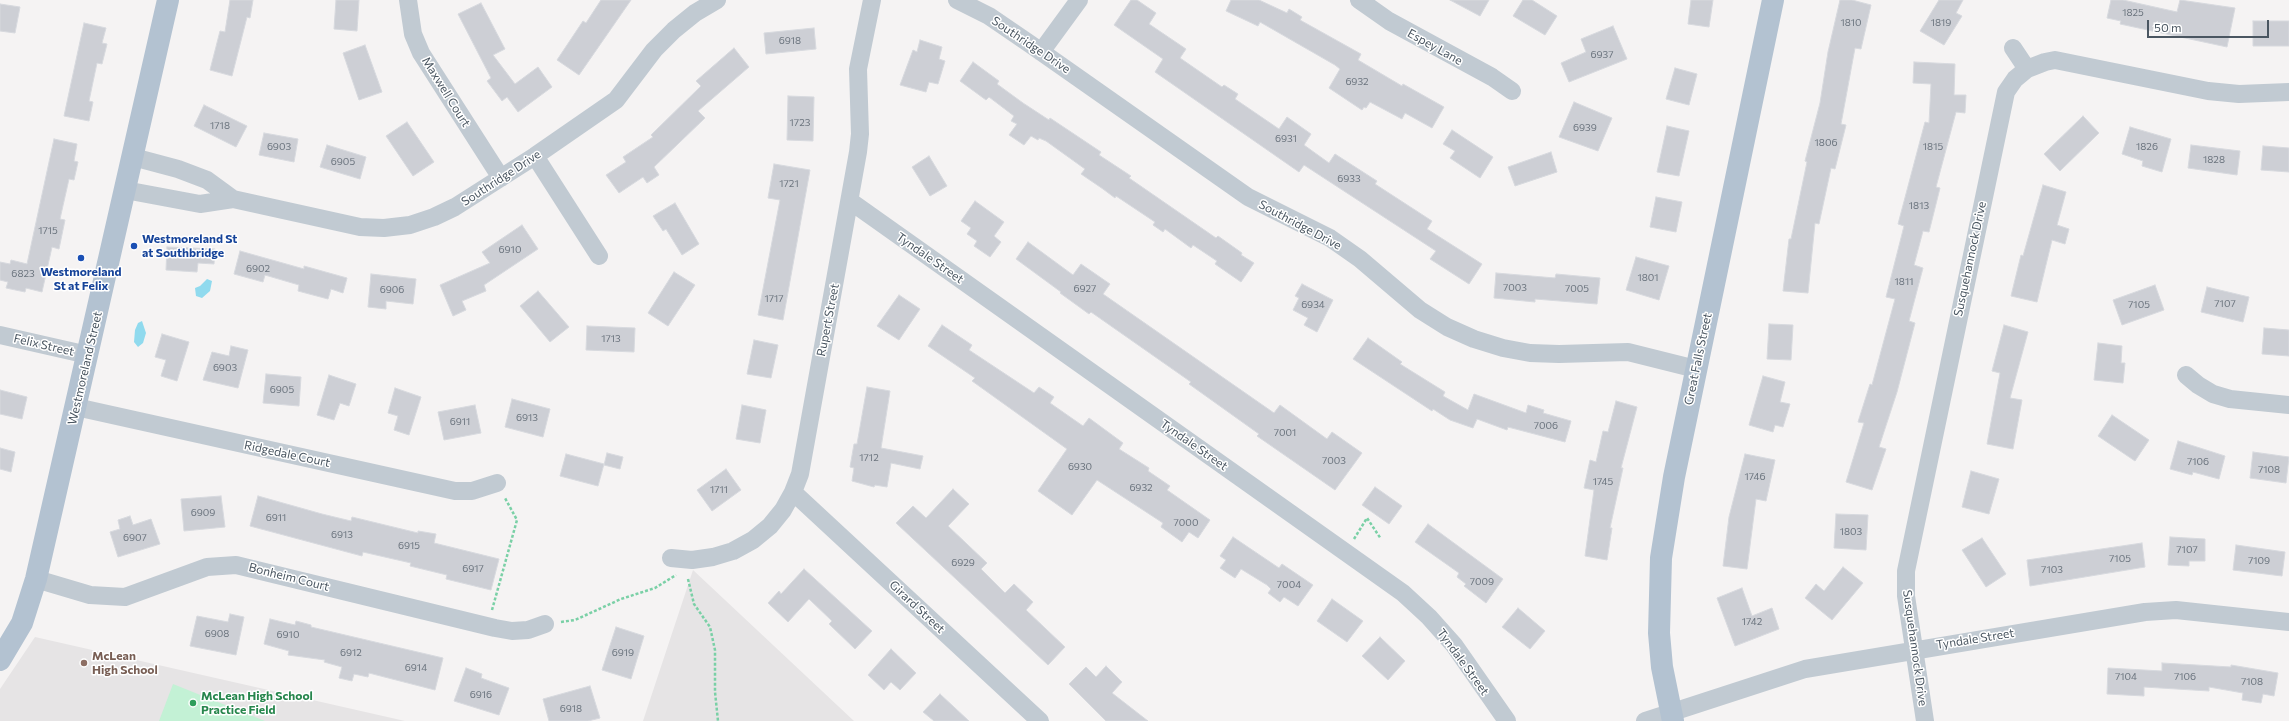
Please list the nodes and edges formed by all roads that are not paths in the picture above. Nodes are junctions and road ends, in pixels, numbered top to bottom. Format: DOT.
graph roads {
  1 [pos="168,0"];
  2 [pos="408,0"];
  3 [pos="872,0"];
  4 [pos="957,0"];
  5 [pos="1079,0"];
  6 [pos="1359,0"];
  7 [pos="1774,0"];
  8 [pos="711,1"];
  9 [pos="2013,48"];
  10 [pos="1042,52"];
  11 [pos="2027,69"];
  12 [pos="1512,91"];
  13 [pos="2289,92"];
  14 [pos="535,156"];
  15 [pos="132,157"];
  16 [pos="501,178"];
  17 [pos="125,190"];
  18 [pos="233,199"];
  19 [pos="850,201"];
  20 [pos="599,256"];
  21 [pos="0,335"];
  22 [pos="88,355"];
  23 [pos="1696,369"];
  24 [pos="2186,375"];
  25 [pos="2289,405"];
  26 [pos="76,407"];
  27 [pos="497,483"];
  28 [pos="793,492"];
  29 [pos="671,558"];
  30 [pos="36,580"];
  31 [pos="2289,622"];
  32 [pos="545,624"];
  33 [pos="1914,649"];
  34 [pos="0,660"];
  35 [pos="1672,716"];
  36 [pos="1040,721"];
  37 [pos="1507,721"];
  38 [pos="1645,721"];
  39 [pos="1925,721"];
  1 -- 15 [label="main road, Westmoreland Street"];
  2 -- 16 [label="street, Maxwell Court"];
  3 -- 19 [label="street, Rupert Street"];
  4 -- 10 [label="street, Southridge Drive"];
  5 -- 10 [label="street"];
  6 -- 12 [label="street, Espey Lane"];
  7 -- 23 [label="main road, Great Falls Street"];
  8 -- 14 [label="street, Southridge Drive"];
  9 -- 11 [label="street"];
  10 -- 23 [label="street, Southridge Drive"];
  11 -- 13 [label="street, Susquehannock Drive"];
  11 -- 33 [label="street, Susquehannock Drive"];
  14 -- 16 [label="street, Southridge Drive"];
  14 -- 20 [label="street"];
  15 -- 17 [label="main road, Westmoreland Street"];
  15 -- 18 [label="street, Southridge Drive"];
  16 -- 18 [label="street, Southridge Drive"];
  17 -- 18 [label="street, Southridge Drive"];
  17 -- 22 [label="main road, Westmoreland Street"];
  19 -- 28 [label="street, Rupert Street"];
  19 -- 37 [label="street, Tyndale Street"];
  21 -- 22 [label="street, Felix Street"];
  22 -- 26 [label="main road, Westmoreland Street"];
  23 -- 35 [label="main road, Great Falls Street"];
  24 -- 25 [label="street"];
  26 -- 27 [label="street, Ridgedale Court"];
  26 -- 30 [label="main road, Westmoreland Street"];
  28 -- 29 [label="street, Rupert Street"];
  28 -- 36 [label="street, Girard Street"];
  30 -- 32 [label="street, Bonheim Court"];
  30 -- 34 [label="main road, Westmoreland Street"];
  31 -- 33 [label="street, Tyndale Street"];
  33 -- 35 [label="street, Tyndale Street"];
  33 -- 39 [label="street, Susquehannock Drive"];
  35 -- 38 [label="street, Tyndale Street"];
}
